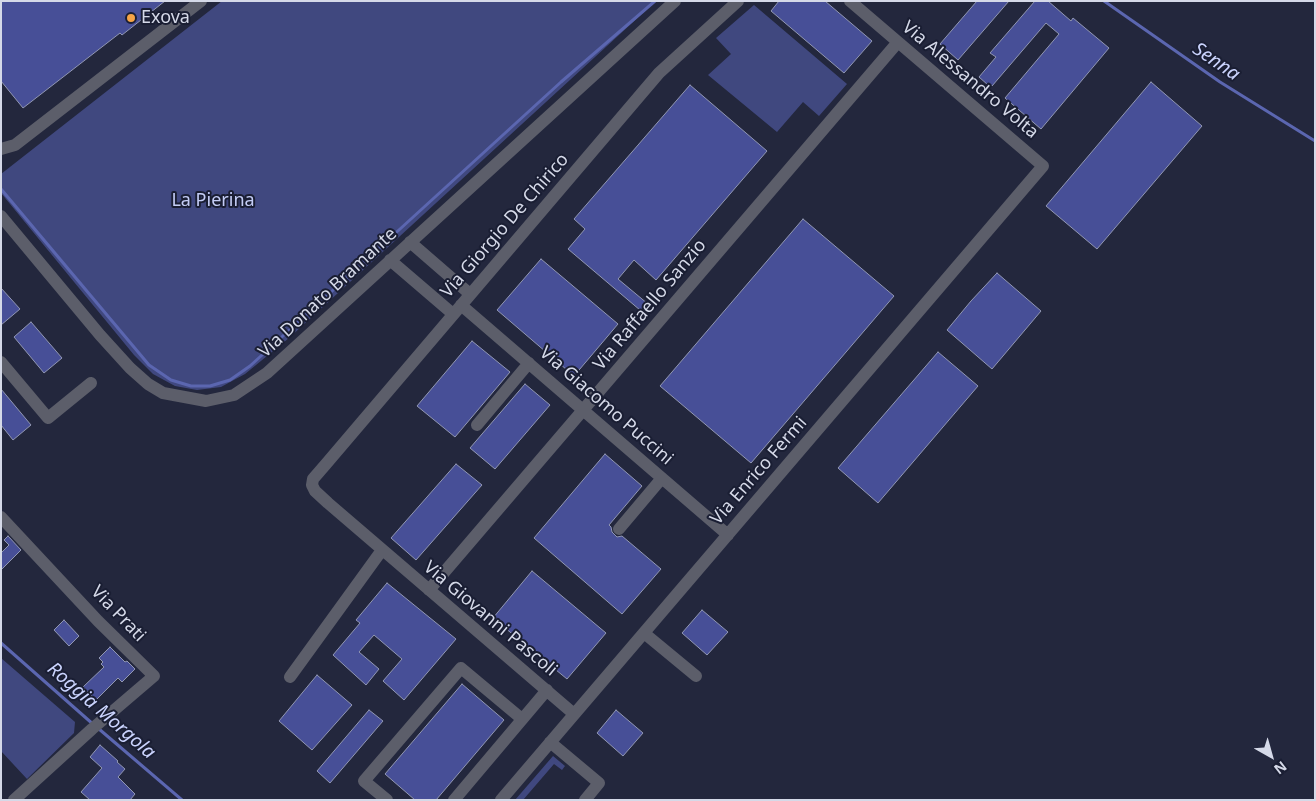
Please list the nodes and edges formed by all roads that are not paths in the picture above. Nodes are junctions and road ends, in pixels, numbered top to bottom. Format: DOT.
graph roads {
  1 [pos="201,1"];
  2 [pos="675,1"];
  3 [pos="738,1"];
  4 [pos="850,1"];
  5 [pos="898,42"];
  6 [pos="1,149"];
  7 [pos="1043,166"];
  8 [pos="1,216"];
  9 [pos="410,242"];
  10 [pos="390,260"];
  11 [pos="470,294"];
  12 [pos="457,309"];
  13 [pos="1,362"];
  14 [pos="529,363"];
  15 [pos="91,383"];
  16 [pos="583,410"];
  17 [pos="477,425"];
  18 [pos="662,478"];
  19 [pos="312,485"];
  20 [pos="1,517"];
  21 [pos="619,529"];
  22 [pos="728,535"];
  23 [pos="382,550"];
  24 [pos="429,590"];
  25 [pos="644,633"];
  26 [pos="696,676"];
  27 [pos="290,677"];
  28 [pos="547,690"];
  29 [pos="574,714"];
  30 [pos="522,719"];
  31 [pos="550,742"];
  32 [pos="14,800"];
  33 [pos="387,800"];
  34 [pos="454,800"];
  35 [pos="501,800"];
  36 [pos="585,800"];
  1 -- 6 [label="street"];
  2 -- 9 [label="street, Via Donato Bramante"];
  3 -- 11 [label="street, Via Giorgio De Chirico"];
  4 -- 5 [label="street, Via Alessandro Volta"];
  5 -- 7 [label="street, Via Alessandro Volta"];
  5 -- 16 [label="street, Via Raffaello Sanzio"];
  7 -- 22 [label="street, Via Enrico Fermi"];
  8 -- 10 [label="street, Via Donato Bramante"];
  9 -- 10 [label="street, Via Donato Bramante"];
  9 -- 11 [label="street"];
  10 -- 12 [label="street, Via Giacomo Puccini"];
  11 -- 12 [label="street, Via Giorgio De Chirico"];
  12 -- 14 [label="street, Via Giacomo Puccini"];
  12 -- 19 [label="street, Via Giorgio De Chirico"];
  13 -- 15 [label="street"];
  14 -- 16 [label="street, Via Giacomo Puccini"];
  14 -- 17 [label="street"];
  16 -- 18 [label="street, Via Giacomo Puccini"];
  16 -- 24 [label="street, Via Raffaello Sanzio"];
  18 -- 21 [label="street"];
  18 -- 22 [label="street, Via Giacomo Puccini"];
  19 -- 23 [label="street, Via Giovanni Pascoli"];
  20 -- 32 [label="street, Via Prati"];
  22 -- 25 [label="street, Via Enrico Fermi"];
  23 -- 24 [label="street, Via Giovanni Pascoli"];
  23 -- 27 [label="street"];
  24 -- 28 [label="street, Via Giovanni Pascoli"];
  25 -- 26 [label="street"];
  25 -- 29 [label="street, Via Enrico Fermi"];
  28 -- 29 [label="street, Via Giovanni Pascoli"];
  28 -- 30 [label="street"];
  29 -- 31 [label="street, Via Enrico Fermi"];
  30 -- 33 [label="street"];
  30 -- 34 [label="street"];
  31 -- 35 [label="street, Via Enrico Fermi"];
  31 -- 36 [label="street"];
}
